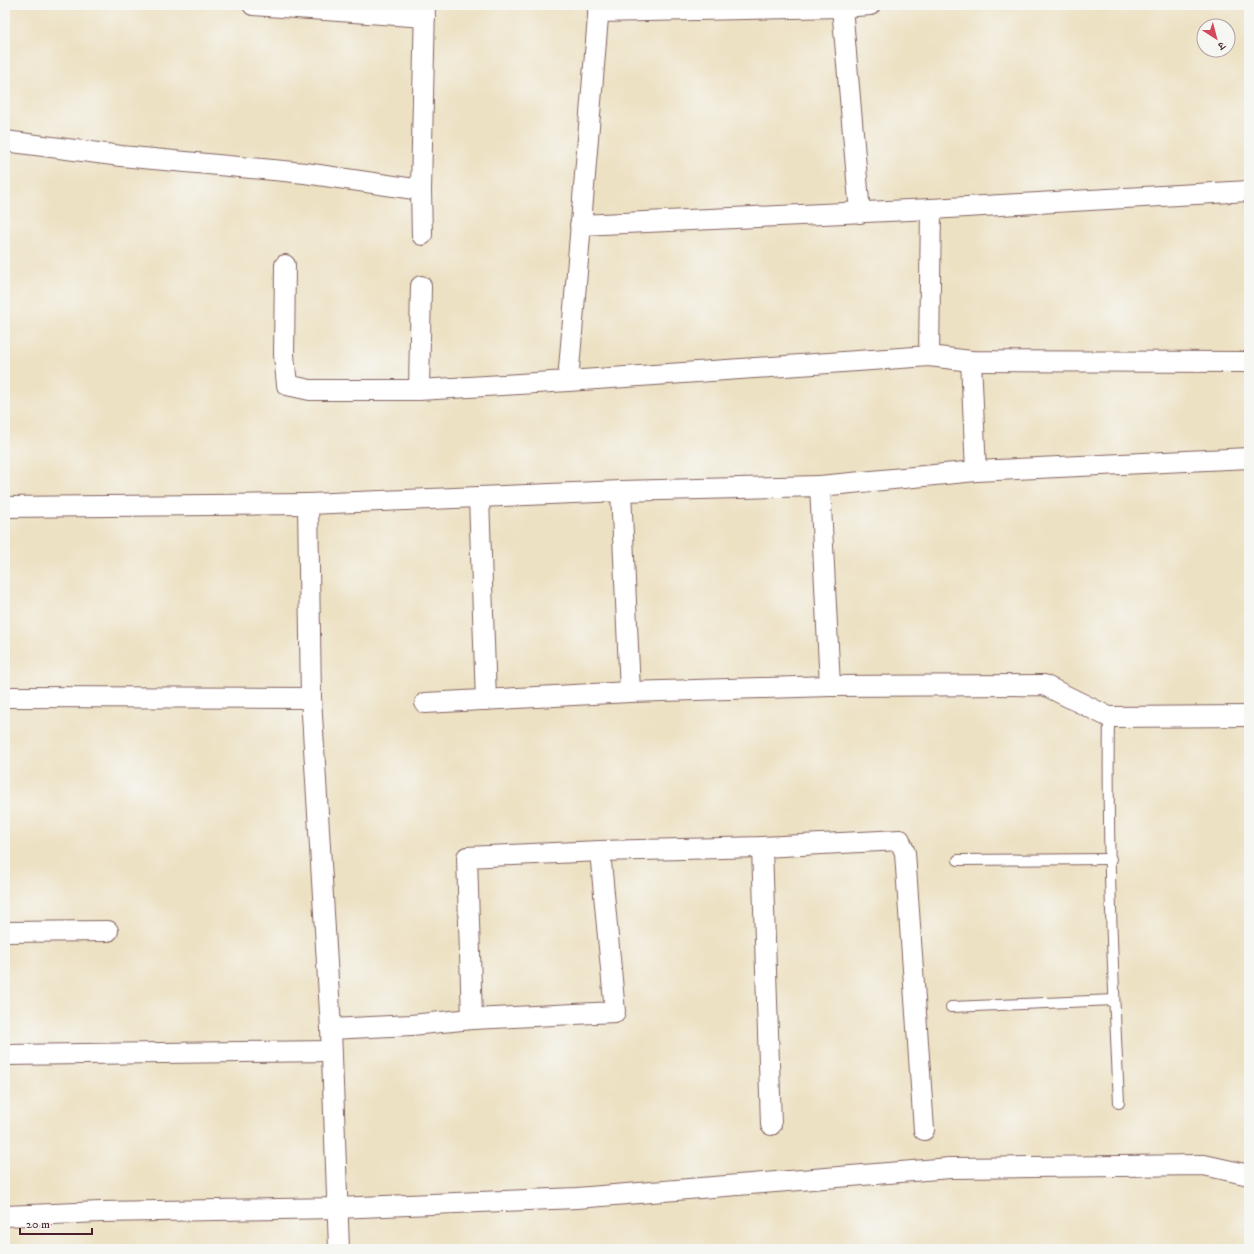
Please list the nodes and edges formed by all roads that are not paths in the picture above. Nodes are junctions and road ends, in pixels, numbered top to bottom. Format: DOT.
graph roads {
  1 [pos="253,5"];
  2 [pos="870,5"];
  3 [pos="842,7"];
  4 [pos="598,9"];
  5 [pos="425,11"];
  6 [pos="5,141"];
  7 [pos="421,190"];
  8 [pos="1249,190"];
  9 [pos="931,209"];
  10 [pos="860,213"];
  11 [pos="580,225"];
  12 [pos="422,236"];
  13 [pos="285,265"];
  14 [pos="421,286"];
  15 [pos="929,356"];
  16 [pos="971,361"];
  17 [pos="1249,362"];
  18 [pos="568,381"];
  19 [pos="419,390"];
  20 [pos="1249,458"];
  21 [pos="976,471"];
  22 [pos="820,486"];
  23 [pos="621,491"];
  24 [pos="479,498"];
  25 [pos="308,504"];
  26 [pos="5,507"];
  27 [pos="830,686"];
  28 [pos="630,692"];
  29 [pos="5,697"];
  30 [pos="311,698"];
  31 [pos="486,700"];
  32 [pos="425,703"];
  33 [pos="1249,716"];
  34 [pos="1109,717"];
  35 [pos="762,847"];
  36 [pos="600,851"];
  37 [pos="1110,859"];
  38 [pos="958,860"];
  39 [pos="108,931"];
  40 [pos="5,932"];
  41 [pos="1114,1000"];
  42 [pos="951,1007"];
  43 [pos="472,1019"];
  44 [pos="331,1029"];
  45 [pos="331,1051"];
  46 [pos="5,1055"];
  47 [pos="1119,1103"];
  48 [pos="771,1125"];
  49 [pos="924,1130"];
  50 [pos="1249,1175"];
  51 [pos="337,1208"];
  52 [pos="5,1216"];
  53 [pos="339,1249"];
  1 -- 5 [label="street"];
  2 -- 3 [label="street"];
  3 -- 4 [label="street"];
  3 -- 10 [label="street"];
  4 -- 11 [label="street"];
  5 -- 7 [label="street"];
  6 -- 7 [label="street"];
  7 -- 12 [label="street"];
  8 -- 9 [label="street"];
  9 -- 10 [label="street"];
  9 -- 15 [label="street"];
  10 -- 11 [label="street"];
  11 -- 18 [label="street"];
  13 -- 19 [label="street"];
  14 -- 19 [label="street"];
  15 -- 16 [label="street"];
  15 -- 18 [label="street"];
  16 -- 17 [label="street"];
  16 -- 21 [label="street"];
  18 -- 19 [label="street"];
  20 -- 21 [label="street"];
  21 -- 22 [label="street"];
  22 -- 23 [label="street"];
  22 -- 27 [label="street"];
  23 -- 24 [label="street"];
  23 -- 28 [label="street"];
  24 -- 25 [label="street"];
  24 -- 31 [label="street"];
  25 -- 26 [label="street"];
  25 -- 30 [label="street"];
  27 -- 28 [label="street"];
  27 -- 34 [label="street"];
  28 -- 31 [label="street"];
  29 -- 30 [label="street"];
  30 -- 44 [label="street"];
  31 -- 32 [label="street"];
  33 -- 34 [label="street"];
  34 -- 37 [label="lane"];
  35 -- 36 [label="street"];
  35 -- 48 [label="street"];
  35 -- 49 [label="street"];
  36 -- 43 [label="street"];
  36 -- 43 [label="street"];
  37 -- 38 [label="lane"];
  37 -- 41 [label="lane"];
  39 -- 40 [label="street"];
  41 -- 42 [label="lane"];
  41 -- 47 [label="lane"];
  43 -- 44 [label="street"];
  44 -- 45 [label="street"];
  45 -- 46 [label="street"];
  45 -- 51 [label="street"];
  50 -- 51 [label="street"];
  51 -- 52 [label="street"];
  51 -- 53 [label="street"];
}
